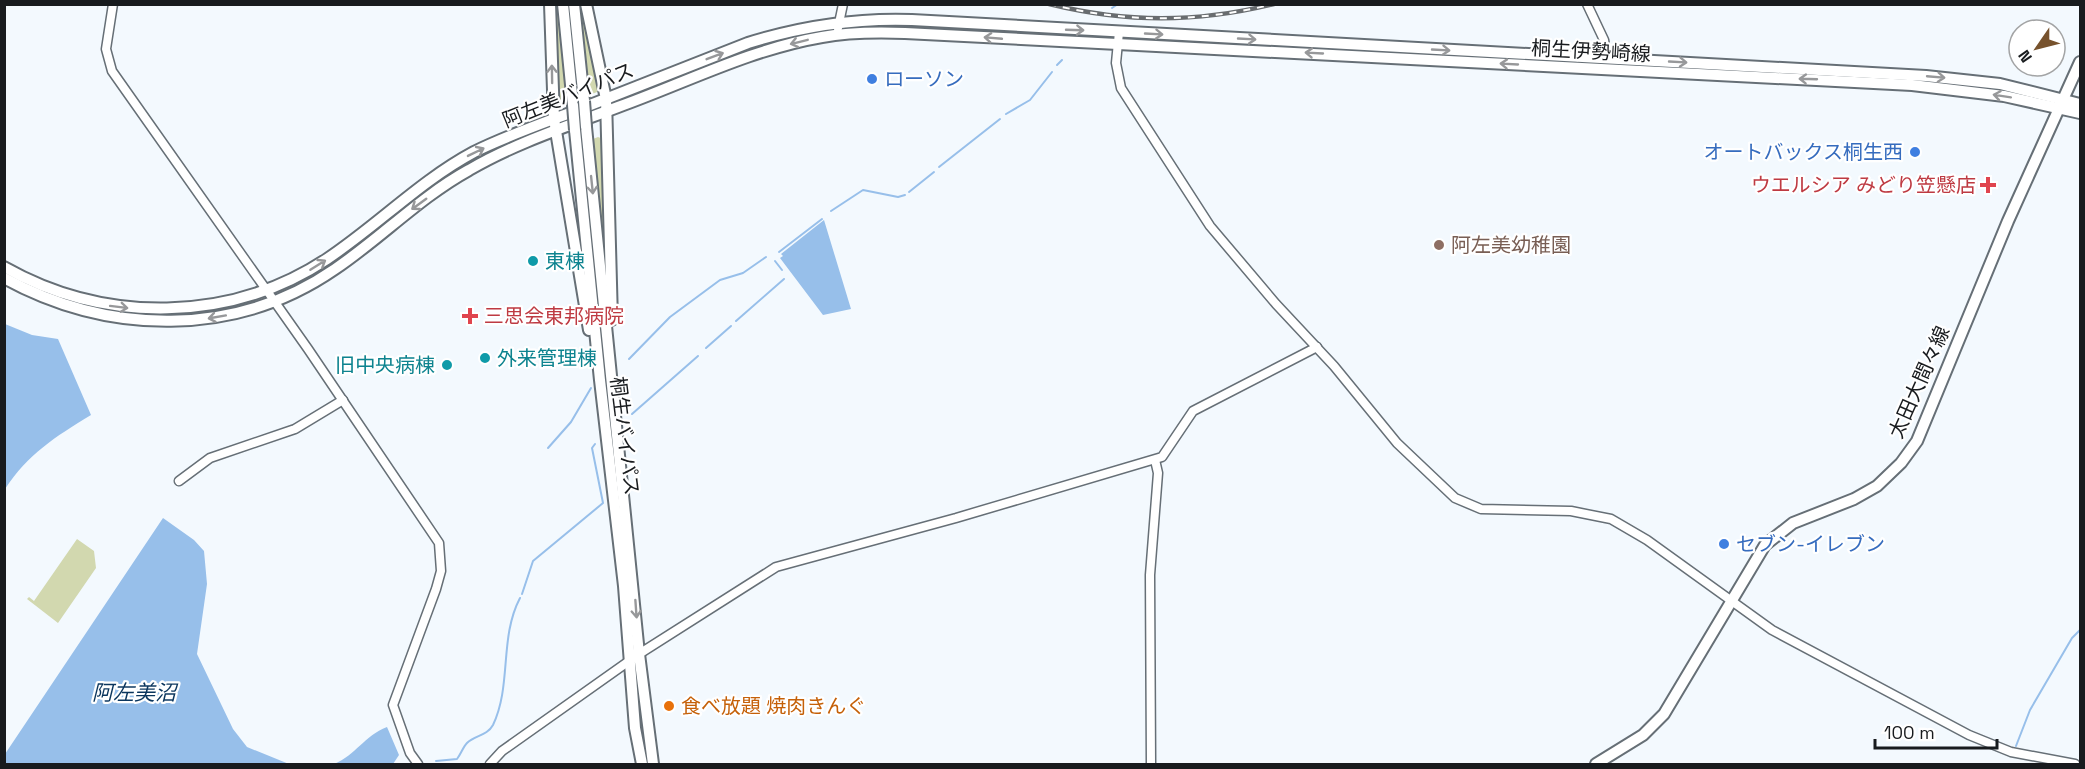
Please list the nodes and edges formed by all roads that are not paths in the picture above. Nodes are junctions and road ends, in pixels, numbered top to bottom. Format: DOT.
graph roads {
  1 [pos="113,4"];
  2 [pos="550,4"];
  3 [pos="563,4"];
  4 [pos="574,4"];
  5 [pos="586,4"];
  6 [pos="843,4"];
  7 [pos="1587,4"];
  8 [pos="840,21"];
  9 [pos="1119,32"];
  10 [pos="836,35"];
  11 [pos="1188,36"];
  12 [pos="1118,44"];
  13 [pos="1607,58"];
  14 [pos="2080,62"];
  15 [pos="606,99"];
  16 [pos="2062,103"];
  17 [pos="2080,104"];
  18 [pos="606,112"];
  19 [pos="2080,113"];
  20 [pos="554,125"];
  21 [pos="581,128"];
  22 [pos="4,267"];
  23 [pos="4,278"];
  24 [pos="265,290"];
  25 [pos="273,301"];
  26 [pos="1317,347"];
  27 [pos="600,380"];
  28 [pos="343,400"];
  29 [pos="616,433"];
  30 [pos="1155,460"];
  31 [pos="179,481"];
  32 [pos="1731,603"];
  33 [pos="639,654"];
  34 [pos="629,661"];
  35 [pos="418,765"];
  36 [pos="490,765"];
  37 [pos="642,765"];
  38 [pos="653,765"];
  39 [pos="1151,765"];
  40 [pos="1596,765"];
  41 [pos="2075,765"];
  1 -- 24 [label="street"];
  20 -- 2 [label="main road, one-way"];
  3 -- 21 [label="main road, 桐生バイパス, bridge"];
  4 -- 21 [label="main road, 桐生バイパス, bridge"];
  5 -- 15 [label="main road"];
  6 -- 8 [label="street"];
  7 -- 13 [label="street"];
  8 -- 9 [label="main road, 阿左美バイパス, one-way"];
  8 -- 10 [label="street"];
  15 -- 8 [label="main road, 阿左美バイパス, one-way"];
  9 -- 11 [label="main road, 阿左美バイパス, one-way"];
  9 -- 12 [label="street"];
  12 -- 10 [label="main road, 阿左美バイパス, one-way"];
  10 -- 18 [label="main road, 阿左美バイパス, one-way"];
  11 -- 13 [label="main road, 桐生伊勢崎線, one-way"];
  16 -- 12 [label="main road, 桐生伊勢崎線, one-way"];
  12 -- 26 [label="street"];
  13 -- 16 [label="main road, 桐生伊勢崎線, one-way"];
  14 -- 16 [label="main road, 太田大間々線"];
  15 -- 18 [label="main road"];
  15 -- 20 [label="main road, 阿左美バイパス"];
  16 -- 17 [label="main road, 桐生伊勢崎線"];
  16 -- 19 [label="main road, 桐生伊勢崎線"];
  16 -- 32 [label="main road, 太田大間々線"];
  18 -- 20 [label="main road, 阿左美バイパス"];
  18 -- 29 [label="main road"];
  24 -- 20 [label="main road, 阿左美バイパス, one-way"];
  20 -- 25 [label="main road, 阿左美バイパス, one-way"];
  20 -- 27 [label="main road"];
  21 -- 27 [label="main road, 桐生バイパス"];
  21 -- 29 [label="main road, 桐生バイパス, one-way"];
  22 -- 24 [label="main road, 阿左美バイパス, one-way"];
  25 -- 23 [label="main road, 阿左美バイパス, one-way"];
  24 -- 25 [label="street"];
  25 -- 28 [label="street"];
  26 -- 30 [label="street"];
  26 -- 32 [label="street"];
  27 -- 34 [label="main road, 桐生バイパス"];
  28 -- 31 [label="street"];
  28 -- 35 [label="street"];
  29 -- 33 [label="main road, 桐生バイパス, one-way"];
  30 -- 33 [label="street"];
  30 -- 39 [label="street"];
  32 -- 40 [label="main road, 太田大間々線"];
  32 -- 41 [label="street"];
  33 -- 34 [label="street"];
  33 -- 38 [label="main road, 桐生バイパス"];
  34 -- 36 [label="street"];
  34 -- 37 [label="main road, 桐生バイパス"];
}
